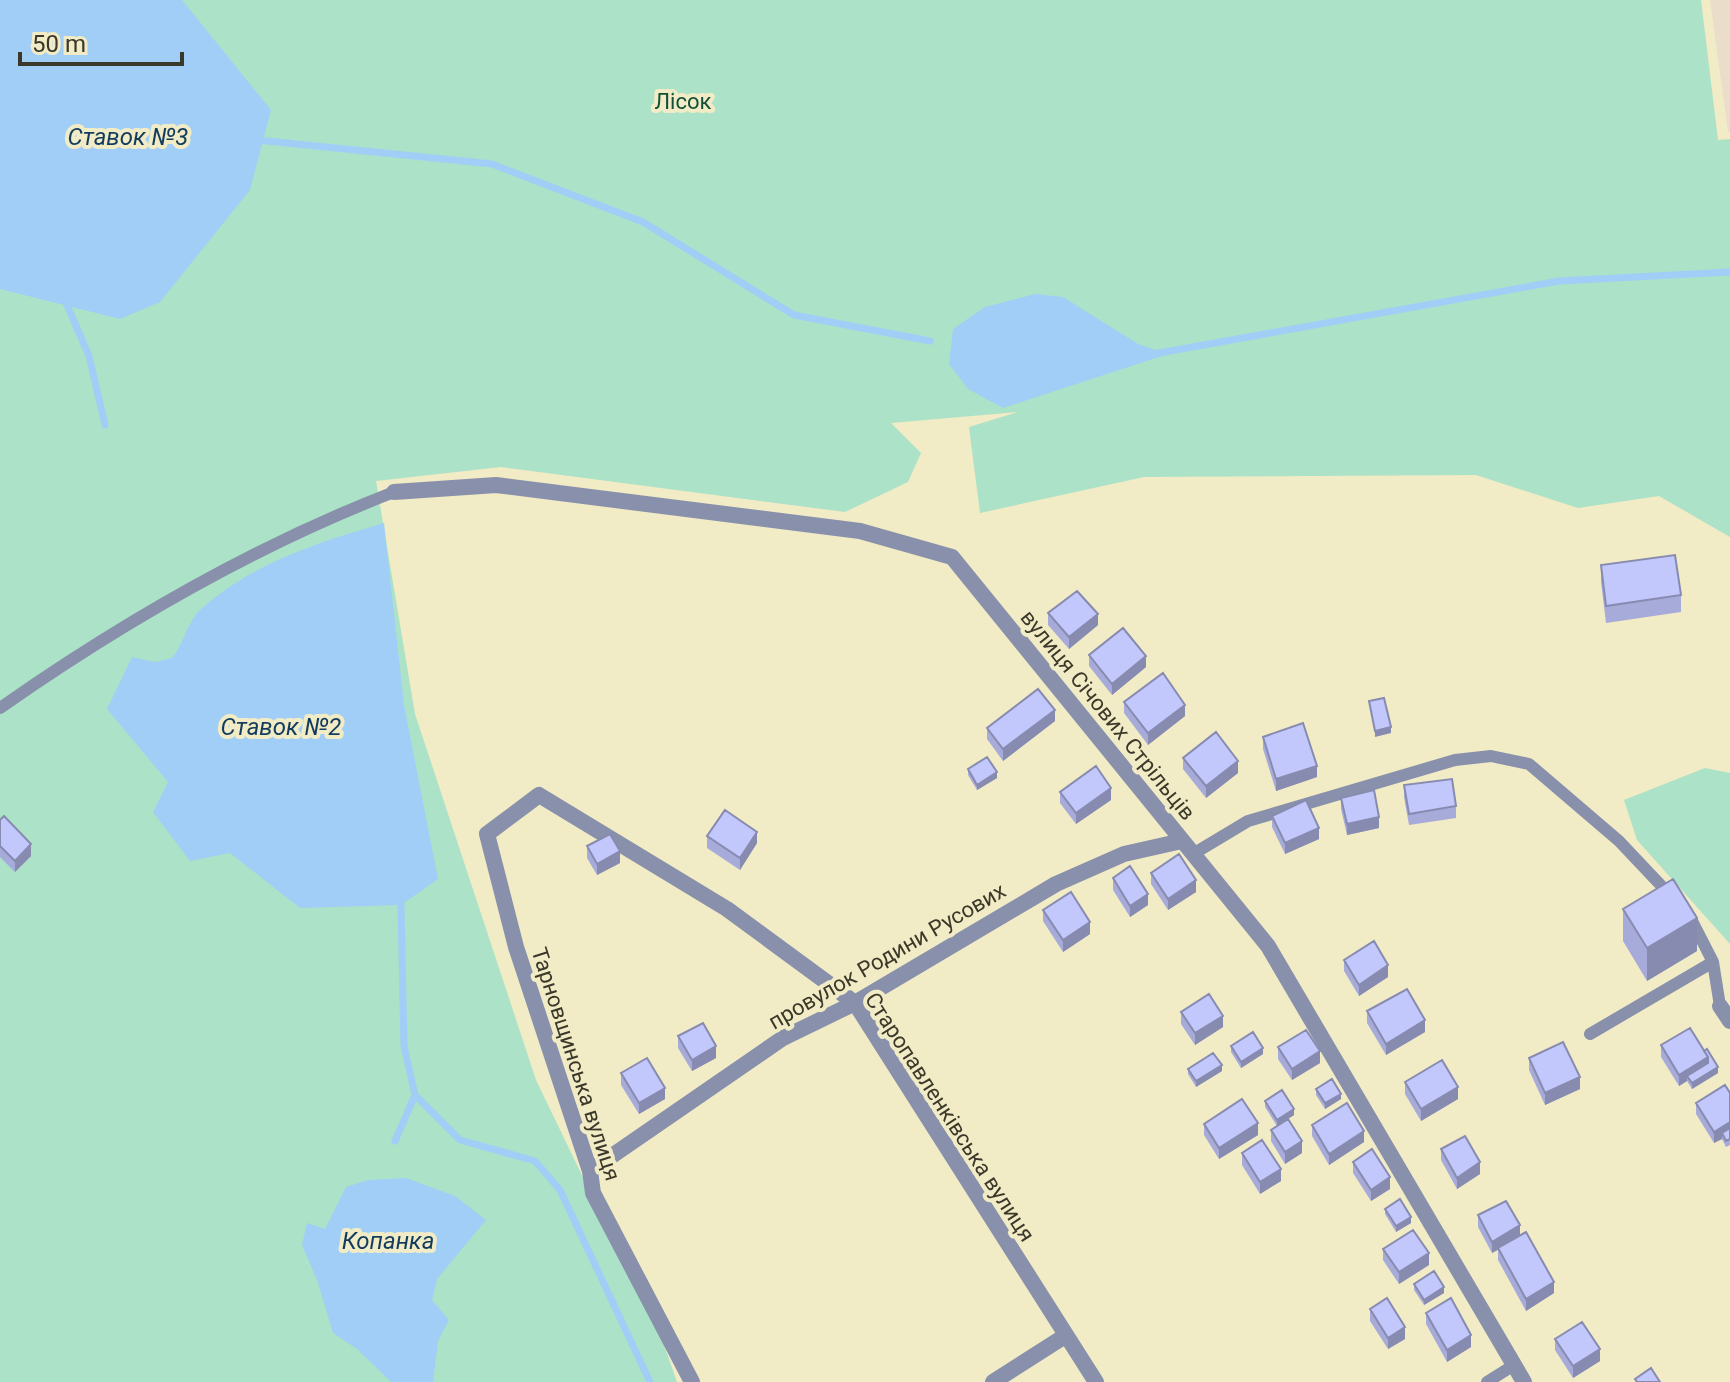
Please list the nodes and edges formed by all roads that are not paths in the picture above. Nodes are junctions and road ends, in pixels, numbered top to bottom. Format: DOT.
graph roads {
  1 [pos="394,492"];
  2 [pos="0,708"];
  3 [pos="487,834"];
  4 [pos="1182,841"];
  5 [pos="1193,854"];
  6 [pos="1713,962"];
  7 [pos="855,1003"];
  8 [pos="1720,1006"];
  9 [pos="1730,1021"];
  10 [pos="1590,1034"];
  11 [pos="590,1171"];
  12 [pos="1065,1336"];
  13 [pos="1514,1365"];
  14 [pos="692,1382"];
  15 [pos="993,1382"];
  16 [pos="1096,1382"];
  17 [pos="1487,1382"];
  18 [pos="1524,1382"];
  1 -- 2 [label="lane"];
  1 -- 4 [label="street, вулиця Січових Стрільців"];
  3 -- 7 [label="street, Старопавленківська вулиця"];
  3 -- 11 [label="street, Тарновщинська вулиця"];
  4 -- 5 [label="street, вулиця Січових Стрільців"];
  4 -- 7 [label="street, провулок Родини Русових"];
  5 -- 6 [label="lane"];
  5 -- 13 [label="street, вулиця Січових Стрільців"];
  6 -- 8 [label="lane"];
  6 -- 10 [label="lane"];
  7 -- 11 [label="street, провулок Родини Русових"];
  7 -- 12 [label="street, Старопавленківська вулиця"];
  8 -- 9 [label="street"];
  11 -- 14 [label="street, Тарновщинська вулиця"];
  12 -- 15 [label="street"];
  12 -- 16 [label="street, Старопавленківська вулиця"];
  13 -- 17 [label="lane"];
  13 -- 18 [label="street, вулиця Січових Стрільців"];
}
